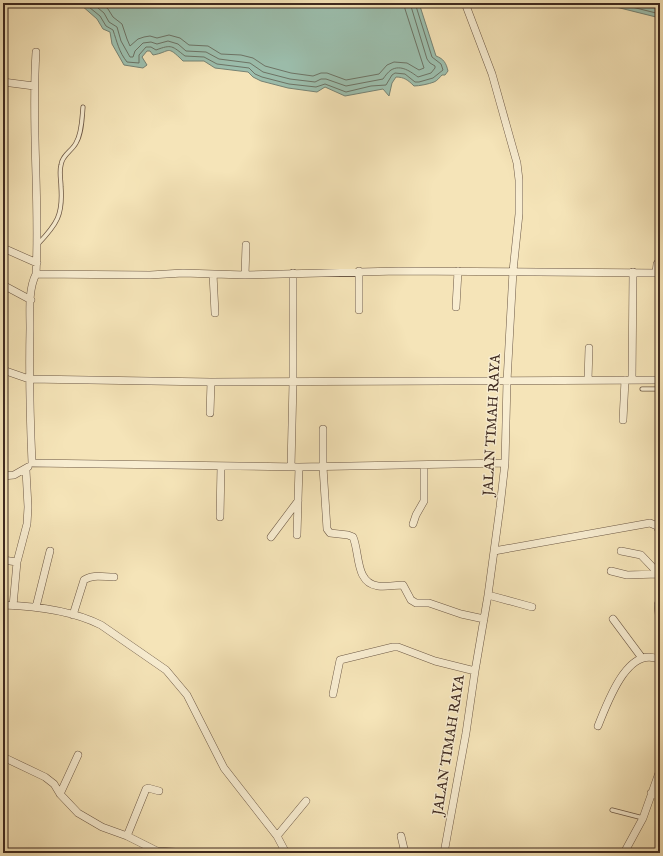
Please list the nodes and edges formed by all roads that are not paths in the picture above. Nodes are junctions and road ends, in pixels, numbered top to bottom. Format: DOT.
graph roads {
  1 [pos="465,3"];
  2 [pos="36,52"];
  3 [pos="3,82"];
  4 [pos="34,86"];
  5 [pos="83,107"];
  6 [pos="38,244"];
  7 [pos="246,245"];
  8 [pos="3,248"];
  9 [pos="660,260"];
  10 [pos="37,263"];
  11 [pos="359,271"];
  12 [pos="458,271"];
  13 [pos="513,271"];
  14 [pos="633,272"];
  15 [pos="293,273"];
  16 [pos="658,273"];
  17 [pos="36,274"];
  18 [pos="213,274"];
  19 [pos="245,275"];
  20 [pos="3,285"];
  21 [pos="31,300"];
  22 [pos="456,307"];
  23 [pos="359,310"];
  24 [pos="215,313"];
  25 [pos="589,348"];
  26 [pos="3,370"];
  27 [pos="29,379"];
  28 [pos="588,380"];
  29 [pos="629,380"];
  30 [pos="660,380"];
  31 [pos="507,381"];
  32 [pos="211,382"];
  33 [pos="294,382"];
  34 [pos="642,389"];
  35 [pos="660,389"];
  36 [pos="210,413"];
  37 [pos="623,420"];
  38 [pos="323,428"];
  39 [pos="32,463"];
  40 [pos="505,463"];
  41 [pos="222,466"];
  42 [pos="424,466"];
  43 [pos="291,467"];
  44 [pos="299,467"];
  45 [pos="323,467"];
  46 [pos="26,470"];
  47 [pos="3,476"];
  48 [pos="298,501"];
  49 [pos="220,517"];
  50 [pos="413,524"];
  51 [pos="660,533"];
  52 [pos="297,535"];
  53 [pos="271,537"];
  54 [pos="50,551"];
  55 [pos="494,551"];
  56 [pos="621,551"];
  57 [pos="3,560"];
  58 [pos="17,562"];
  59 [pos="611,572"];
  60 [pos="659,575"];
  61 [pos="114,577"];
  62 [pos="488,595"];
  63 [pos="660,598"];
  64 [pos="3,605"];
  65 [pos="13,606"];
  66 [pos="36,606"];
  67 [pos="532,607"];
  68 [pos="73,615"];
  69 [pos="484,619"];
  70 [pos="613,620"];
  71 [pos="660,625"];
  72 [pos="642,658"];
  73 [pos="660,660"];
  74 [pos="475,670"];
  75 [pos="333,694"];
  76 [pos="598,726"];
  77 [pos="78,755"];
  78 [pos="3,757"];
  79 [pos="660,770"];
  80 [pos="657,785"];
  81 [pos="159,791"];
  82 [pos="651,793"];
  83 [pos="60,794"];
  84 [pos="660,795"];
  85 [pos="306,801"];
  86 [pos="612,810"];
  87 [pos="643,818"];
  88 [pos="127,836"];
  89 [pos="277,836"];
  90 [pos="401,836"];
  91 [pos="150,851"];
  92 [pos="627,852"];
  93 [pos="194,853"];
  94 [pos="286,853"];
  95 [pos="405,853"];
  96 [pos="444,853"];
  1 -- 13 [label="street, JALAN TIMAH RAYA"];
  2 -- 4 [label="street"];
  3 -- 4 [label="street"];
  4 -- 6 [label="street"];
  5 -- 6 [label="lane"];
  6 -- 10 [label="street"];
  7 -- 19 [label="street"];
  8 -- 10 [label="street"];
  9 -- 16 [label="street"];
  10 -- 17 [label="street"];
  11 -- 12 [label="street"];
  11 -- 15 [label="street"];
  11 -- 23 [label="street"];
  12 -- 13 [label="street"];
  12 -- 22 [label="street"];
  13 -- 14 [label="street"];
  13 -- 31 [label="street, JALAN TIMAH RAYA"];
  14 -- 16 [label="street"];
  14 -- 29 [label="street"];
  15 -- 19 [label="street"];
  15 -- 33 [label="street"];
  17 -- 18 [label="street"];
  17 -- 21 [label="street"];
  18 -- 19 [label="street"];
  18 -- 24 [label="street"];
  20 -- 21 [label="street"];
  21 -- 27 [label="street"];
  25 -- 28 [label="street"];
  26 -- 27 [label="street"];
  27 -- 32 [label="street"];
  27 -- 39 [label="street"];
  28 -- 29 [label="street"];
  28 -- 31 [label="street"];
  29 -- 30 [label="street"];
  29 -- 37 [label="street"];
  31 -- 33 [label="street"];
  31 -- 40 [label="street, JALAN TIMAH RAYA"];
  32 -- 33 [label="street"];
  32 -- 36 [label="street"];
  33 -- 43 [label="street"];
  34 -- 35 [label="lane"];
  38 -- 45 [label="street"];
  39 -- 41 [label="street"];
  39 -- 46 [label="street"];
  40 -- 42 [label="street"];
  40 -- 55 [label="street, JALAN TIMAH RAYA"];
  41 -- 43 [label="street"];
  41 -- 49 [label="street"];
  42 -- 45 [label="street"];
  42 -- 50 [label="street"];
  43 -- 44 [label="street"];
  44 -- 45 [label="street"];
  44 -- 48 [label="street"];
  45 -- 69 [label="street"];
  46 -- 47 [label="street"];
  46 -- 58 [label="street"];
  48 -- 52 [label="street"];
  48 -- 53 [label="street"];
  51 -- 55 [label="street"];
  54 -- 66 [label="street"];
  55 -- 62 [label="street, JALAN TIMAH RAYA"];
  56 -- 60 [label="street"];
  57 -- 58 [label="street"];
  58 -- 65 [label="street"];
  59 -- 60 [label="street"];
  61 -- 68 [label="street"];
  62 -- 67 [label="street"];
  62 -- 69 [label="street, JALAN TIMAH RAYA"];
  63 -- 71 [label="street"];
  64 -- 65 [label="street"];
  65 -- 66 [label="street"];
  66 -- 68 [label="street"];
  68 -- 89 [label="street"];
  69 -- 74 [label="street, JALAN TIMAH RAYA"];
  70 -- 72 [label="street"];
  72 -- 73 [label="street"];
  72 -- 76 [label="street"];
  74 -- 75 [label="street"];
  74 -- 96 [label="street, JALAN TIMAH RAYA"];
  77 -- 83 [label="street"];
  78 -- 83 [label="street"];
  79 -- 80 [label="street"];
  80 -- 82 [label="street"];
  81 -- 88 [label="street"];
  82 -- 84 [label="street"];
  82 -- 87 [label="street"];
  83 -- 88 [label="street"];
  85 -- 89 [label="street"];
  86 -- 87 [label="lane"];
  87 -- 92 [label="street"];
  88 -- 91 [label="street"];
  89 -- 94 [label="street"];
  90 -- 95 [label="street"];
  91 -- 93 [label="street"];
}
